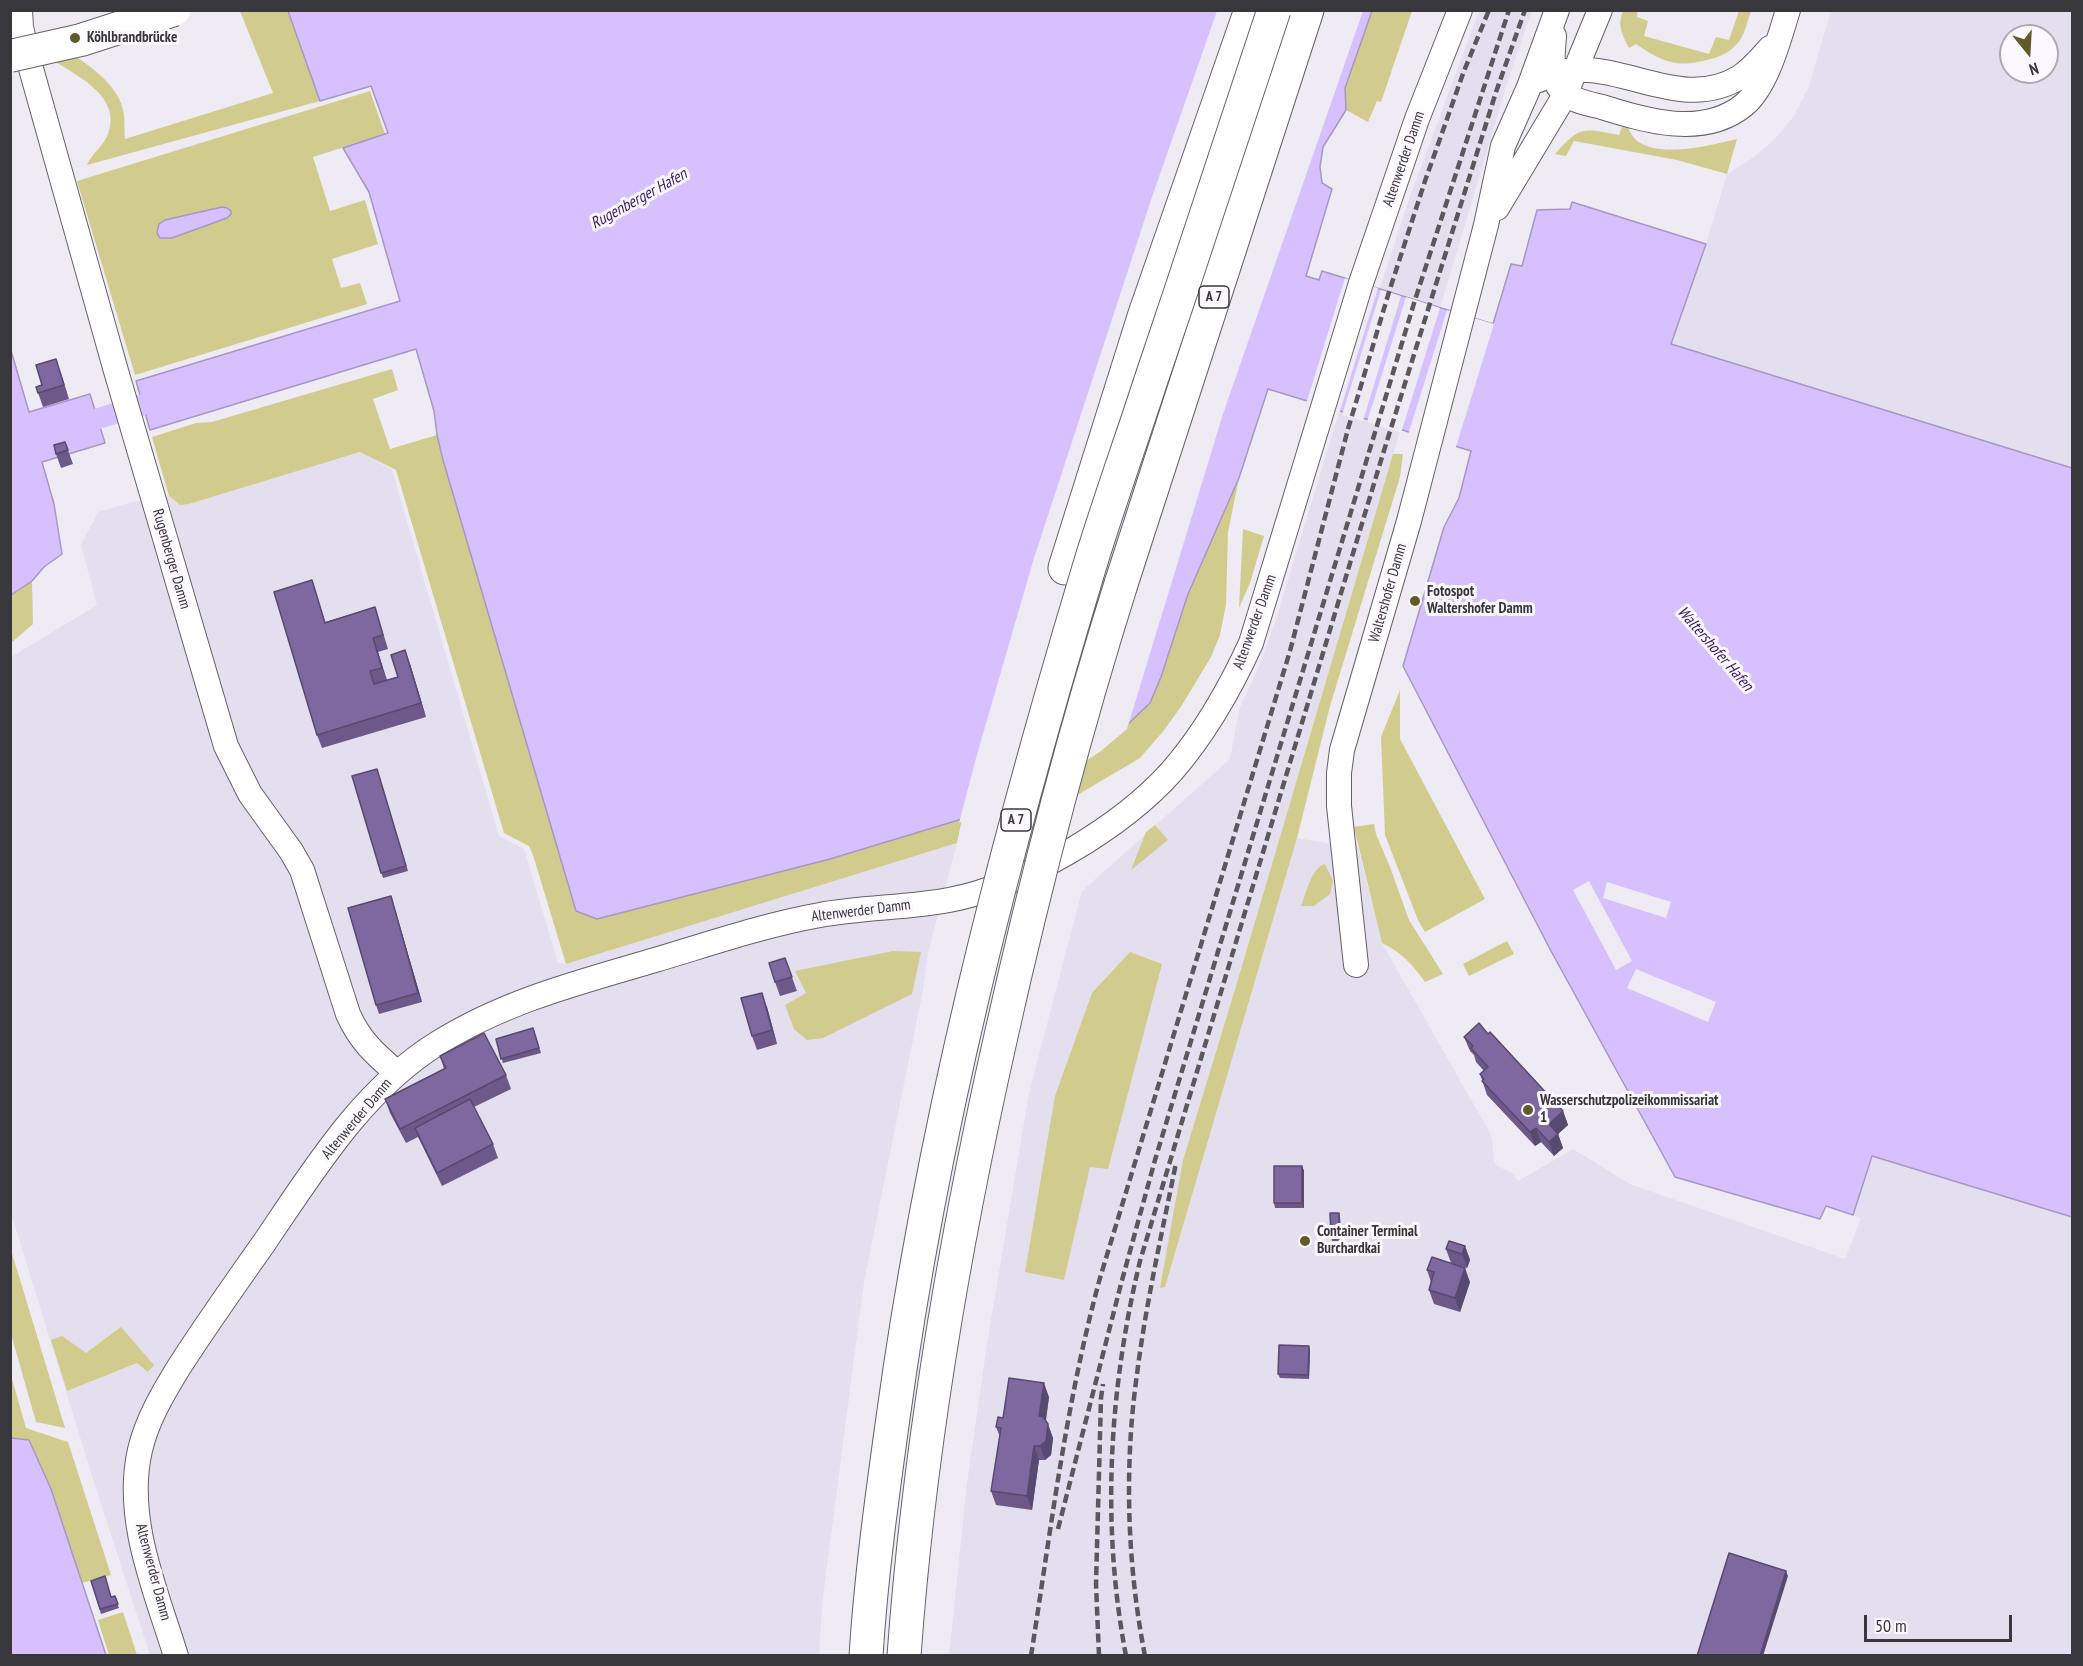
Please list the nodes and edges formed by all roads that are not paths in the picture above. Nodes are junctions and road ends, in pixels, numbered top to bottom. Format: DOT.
graph roads {
  1 [pos="20,10"];
  2 [pos="105,10"];
  3 [pos="174,10"];
  4 [pos="1251,10"];
  5 [pos="1274,10"];
  6 [pos="1307,10"];
  7 [pos="1460,10"];
  8 [pos="1600,10"];
  9 [pos="1788,10"];
  10 [pos="1556,13"];
  11 [pos="10,34"];
  12 [pos="1591,36"];
  13 [pos="1780,36"];
  14 [pos="10,56"];
  15 [pos="1629,77"];
  16 [pos="1565,80"];
  17 [pos="1529,87"];
  18 [pos="1486,225"];
  19 [pos="1356,965"];
  20 [pos="397,1073"];
  21 [pos="176,1656"];
  22 [pos="844,1656"];
  23 [pos="867,1656"];
  24 [pos="904,1656"];
  1 -- 20 [label="street, Rugenberger Damm"];
  2 -- 11 [label="main road"];
  3 -- 14 [label="main road, bridge"];
  4 -- 22 [label="highway, A 7"];
  5 -- 23 [label="highway, A 7, bridge"];
  6 -- 24 [label="highway, A 7, bridge"];
  7 -- 20 [label="street, Altenwerder Damm"];
  8 -- 12 [label="street"];
  9 -- 13 [label="street"];
  10 -- 16 [label="street"];
  10 -- 17 [label="street"];
  12 -- 15 [label="street"];
  12 -- 16 [label="street"];
  13 -- 15 [label="street"];
  13 -- 16 [label="street"];
  15 -- 16 [label="street"];
  16 -- 17 [label="street"];
  16 -- 18 [label="street, Waltershofer Damm"];
  17 -- 18 [label="street, Waltershofer Damm"];
  18 -- 19 [label="street, Waltershofer Damm"];
  20 -- 21 [label="street, Altenwerder Damm"];
}
